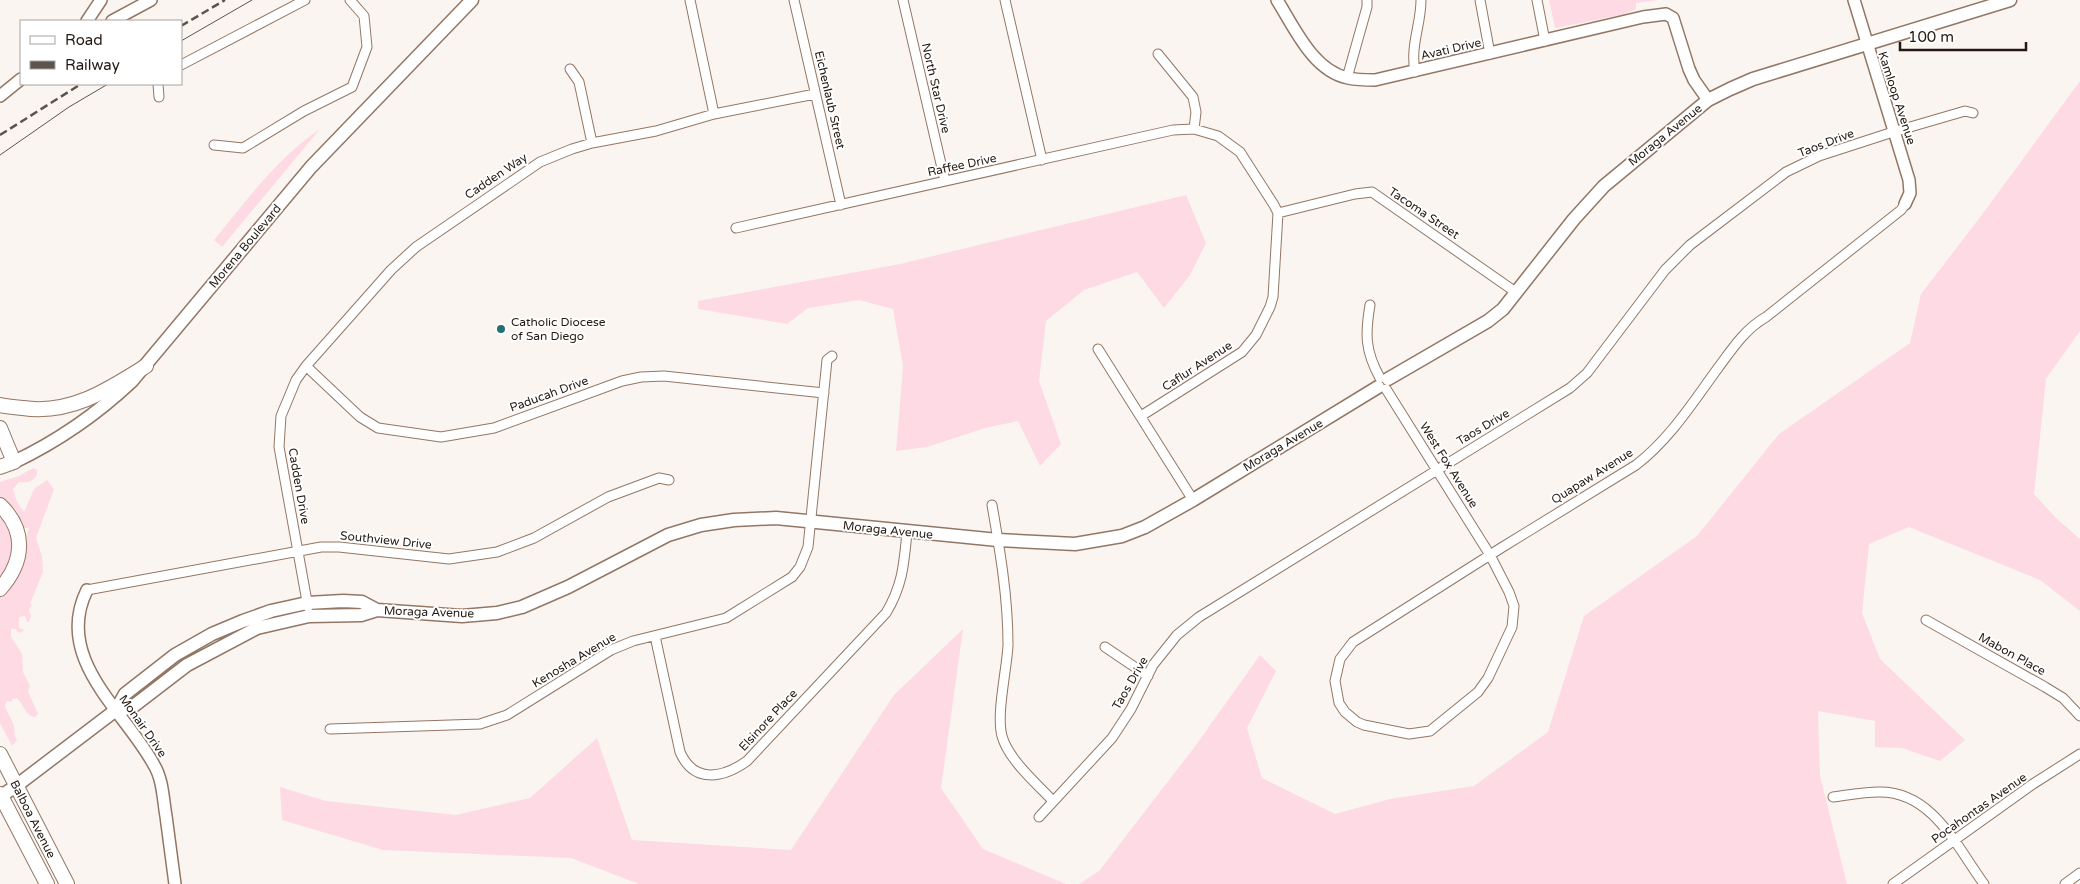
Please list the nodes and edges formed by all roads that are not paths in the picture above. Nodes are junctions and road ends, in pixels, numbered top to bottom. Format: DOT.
graph roads {
  1 [pos="101,0"];
  2 [pos="151,0"];
  3 [pos="305,0"];
  4 [pos="350,0"];
  5 [pos="472,0"];
  6 [pos="690,0"];
  7 [pos="794,0"];
  8 [pos="903,0"];
  9 [pos="1005,0"];
  10 [pos="1276,0"];
  11 [pos="1367,0"];
  12 [pos="1421,0"];
  13 [pos="1480,0"];
  14 [pos="1537,0"];
  15 [pos="1854,0"];
  16 [pos="2010,0"];
  17 [pos="135,3"];
  18 [pos="88,20"];
  19 [pos="113,20"];
  20 [pos="1545,40"];
  21 [pos="1866,44"];
  22 [pos="1158,54"];
  23 [pos="1490,54"];
  24 [pos="182,64"];
  25 [pos="570,69"];
  26 [pos="1415,72"];
  27 [pos="1347,78"];
  28 [pos="20,80"];
  29 [pos="158,85"];
  30 [pos="815,94"];
  31 [pos="0,96"];
  32 [pos="159,96"];
  33 [pos="1708,100"];
  34 [pos="1973,113"];
  35 [pos="714,114"];
  36 [pos="1194,129"];
  37 [pos="1893,132"];
  38 [pos="592,143"];
  39 [pos="214,145"];
  40 [pos="1042,160"];
  41 [pos="945,181"];
  42 [pos="1905,204"];
  43 [pos="841,205"];
  44 [pos="1278,213"];
  45 [pos="736,228"];
  46 [pos="1517,293"];
  47 [pos="1370,305"];
  48 [pos="1098,349"];
  49 [pos="832,356"];
  50 [pos="146,366"];
  51 [pos="306,366"];
  52 [pos="1383,383"];
  53 [pos="824,392"];
  54 [pos="0,404"];
  55 [pos="1141,416"];
  56 [pos="0,428"];
  57 [pos="14,462"];
  58 [pos="0,467"];
  59 [pos="1437,469"];
  60 [pos="669,480"];
  61 [pos="1193,500"];
  62 [pos="992,504"];
  63 [pos="0,505"];
  64 [pos="811,522"];
  65 [pos="907,532"];
  66 [pos="998,540"];
  67 [pos="298,552"];
  68 [pos="1490,555"];
  69 [pos="0,589"];
  70 [pos="87,590"];
  71 [pos="308,610"];
  72 [pos="1926,620"];
  73 [pos="655,636"];
  74 [pos="1105,647"];
  75 [pos="1148,676"];
  76 [pos="116,710"];
  77 [pos="2080,716"];
  78 [pos="1364,725"];
  79 [pos="330,730"];
  80 [pos="0,754"];
  81 [pos="2080,754"];
  82 [pos="16,786"];
  83 [pos="0,795"];
  84 [pos="1833,797"];
  85 [pos="1053,801"];
  86 [pos="1039,817"];
  87 [pos="1953,841"];
  88 [pos="2080,874"];
  89 [pos="47,884"];
  90 [pos="67,884"];
  91 [pos="176,884"];
  92 [pos="1893,884"];
  93 [pos="1984,884"];
  94 [pos="2065,884"];
  1 -- 18 [label="street"];
  2 -- 17 [label="street"];
  3 -- 24 [label="street"];
  4 -- 39 [label="street"];
  5 -- 50 [label="main road, Morena Boulevard"];
  6 -- 35 [label="street"];
  7 -- 30 [label="street, Eichenlaub Street"];
  8 -- 41 [label="street, North Star Drive"];
  9 -- 40 [label="street"];
  10 -- 27 [label="street, Avati Drive"];
  11 -- 27 [label="street"];
  12 -- 26 [label="street"];
  13 -- 23 [label="street"];
  14 -- 20 [label="street"];
  15 -- 21 [label="street, Kamloop Avenue"];
  16 -- 21 [label="main road, Moraga Avenue"];
  17 -- 19 [label="street"];
  20 -- 23 [label="street, Avati Drive"];
  20 -- 33 [label="street, Avati Drive"];
  21 -- 33 [label="main road, Moraga Avenue"];
  21 -- 37 [label="street, Kamloop Avenue"];
  22 -- 36 [label="street"];
  23 -- 26 [label="street, Avati Drive"];
  25 -- 38 [label="street"];
  26 -- 27 [label="street, Avati Drive"];
  28 -- 31 [label="street"];
  29 -- 32 [label="street"];
  30 -- 35 [label="street, Cadden Way"];
  30 -- 43 [label="street, Eichenlaub Street"];
  33 -- 46 [label="main road, Moraga Avenue"];
  34 -- 37 [label="street, Taos Drive"];
  35 -- 38 [label="street, Cadden Way"];
  36 -- 40 [label="street, Raffee Drive"];
  36 -- 44 [label="street"];
  37 -- 42 [label="street, Kamloop Avenue"];
  37 -- 59 [label="street, Taos Drive"];
  38 -- 51 [label="street, Cadden Way"];
  40 -- 41 [label="street, Raffee Drive"];
  41 -- 43 [label="street, Raffee Drive"];
  42 -- 68 [label="street, Quapaw Avenue"];
  43 -- 45 [label="street, Raffee Drive"];
  44 -- 46 [label="street, Tacoma Street"];
  44 -- 55 [label="street, Caflur Avenue"];
  46 -- 52 [label="main road, Moraga Avenue"];
  47 -- 52 [label="street, West Fox Avenue"];
  48 -- 55 [label="street"];
  49 -- 53 [label="street, Kenosha Avenue"];
  50 -- 54 [label="main road"];
  50 -- 57 [label="main road, Morena Boulevard"];
  51 -- 53 [label="street, Paducah Drive"];
  51 -- 67 [label="street, Cadden Drive"];
  52 -- 59 [label="street, West Fox Avenue"];
  52 -- 61 [label="main road, Moraga Avenue"];
  53 -- 64 [label="street, Kenosha Avenue"];
  55 -- 61 [label="street"];
  56 -- 57 [label="main road"];
  57 -- 58 [label="main road, Morena Boulevard"];
  59 -- 68 [label="street, West Fox Avenue"];
  59 -- 75 [label="street, Taos Drive"];
  60 -- 67 [label="street, Southview Drive"];
  61 -- 66 [label="main road, Moraga Avenue"];
  62 -- 66 [label="street"];
  63 -- 69 [label="main road"];
  64 -- 65 [label="main road, Moraga Avenue"];
  64 -- 71 [label="main road, Moraga Avenue"];
  64 -- 73 [label="street, Kenosha Avenue"];
  65 -- 66 [label="main road, Moraga Avenue"];
  65 -- 73 [label="street, Elsinore Place"];
  66 -- 85 [label="street"];
  67 -- 70 [label="street, Southview Drive"];
  67 -- 71 [label="street, Cadden Drive"];
  68 -- 78 [label="street, Quapaw Avenue"];
  68 -- 78 [label="street, West Fox Avenue"];
  70 -- 76 [label="street, Monair Drive"];
  71 -- 76 [label="main road, Moraga Avenue"];
  72 -- 77 [label="street, Mabon Place"];
  73 -- 79 [label="street, Kenosha Avenue"];
  74 -- 75 [label="street"];
  75 -- 85 [label="street, Taos Drive"];
  76 -- 82 [label="main road, Moraga Avenue"];
  76 -- 91 [label="street, Monair Drive"];
  80 -- 82 [label="main road, Balboa Avenue"];
  81 -- 87 [label="street, Pocahontas Avenue"];
  82 -- 83 [label="main road, Moraga Avenue"];
  82 -- 90 [label="main road, Balboa Avenue"];
  83 -- 89 [label="main road, Balboa Avenue"];
  84 -- 87 [label="street"];
  85 -- 86 [label="street, Taos Drive"];
  87 -- 92 [label="street, Pocahontas Avenue"];
  87 -- 93 [label="street"];
  88 -- 94 [label="street"];
}
